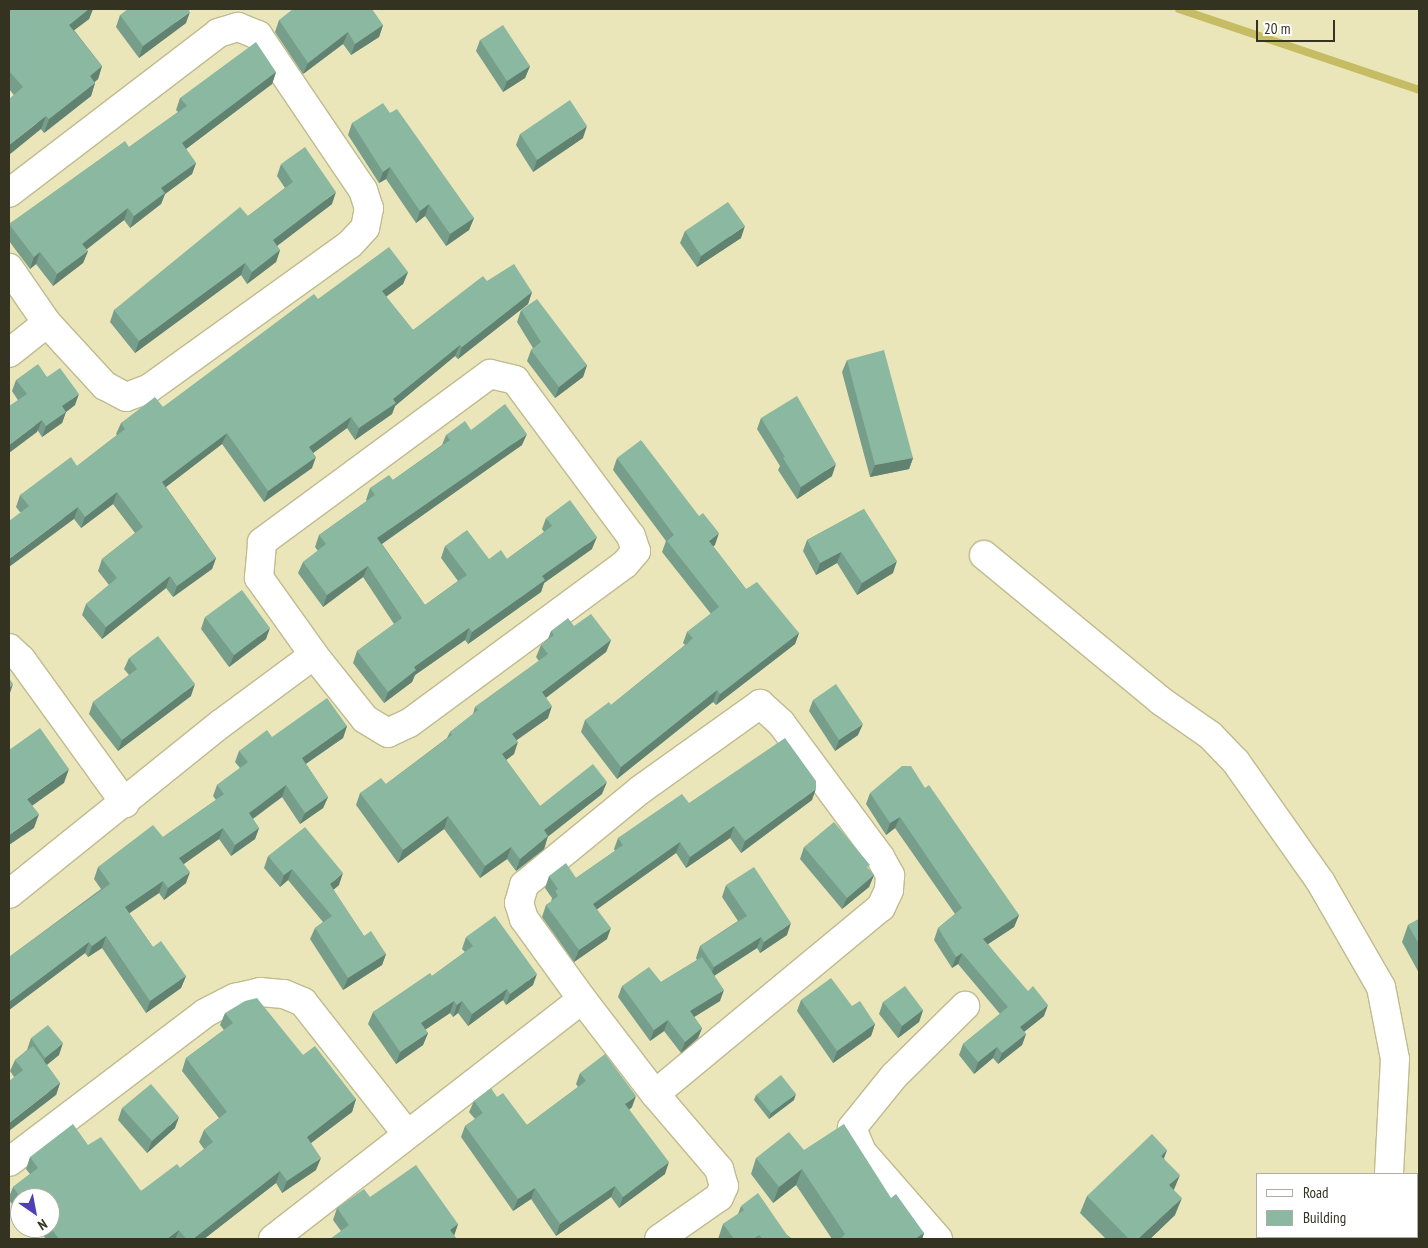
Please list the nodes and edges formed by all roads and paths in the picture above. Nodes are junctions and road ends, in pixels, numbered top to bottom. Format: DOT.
graph roads {
  1 [pos="9,193"];
  2 [pos="9,268"];
  3 [pos="47,323"];
  4 [pos="9,353"];
  5 [pos="984,555"];
  6 [pos="9,648"];
  7 [pos="314,655"];
  8 [pos="125,803"];
  9 [pos="9,894"];
  10 [pos="582,999"];
  11 [pos="965,1006"];
  12 [pos="655,1094"];
  13 [pos="407,1134"];
  14 [pos="9,1162"];
  15 [pos="1388,1173"];
  16 [pos="273,1239"];
  17 [pos="659,1239"];
  18 [pos="938,1239"];
  1 -- 3 [label="street"];
  2 -- 3 [label="street"];
  3 -- 4 [label="street"];
  5 -- 15 [label="street"];
  6 -- 8 [label="street"];
  7 -- 7 [label="street"];
  7 -- 8 [label="street"];
  8 -- 9 [label="street"];
  10 -- 12 [label="street"];
  10 -- 12 [label="street"];
  10 -- 13 [label="street"];
  11 -- 18 [label="street"];
  12 -- 17 [label="street"];
  13 -- 14 [label="street"];
  13 -- 16 [label="street"];
}
